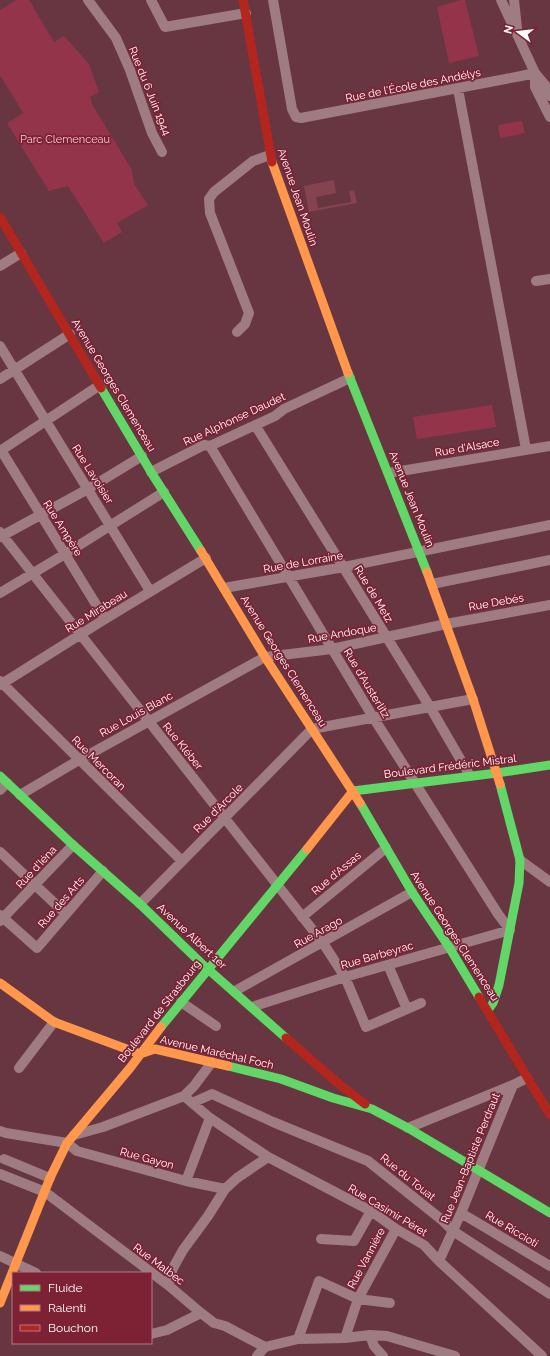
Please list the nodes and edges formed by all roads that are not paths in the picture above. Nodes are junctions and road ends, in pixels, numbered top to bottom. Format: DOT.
graph roads {
  1 [pos="88,0"];
  2 [pos="151,0"];
  3 [pos="243,0"];
  4 [pos="273,0"];
  5 [pos="501,0"];
  6 [pos="514,0"];
  7 [pos="246,13"];
  8 [pos="518,36"];
  9 [pos="535,72"];
  10 [pos="458,89"];
  11 [pos="550,96"];
  12 [pos="550,117"];
  13 [pos="162,152"];
  14 [pos="270,155"];
  15 [pos="0,217"];
  16 [pos="21,253"];
  17 [pos="0,266"];
  18 [pos="550,279"];
  19 [pos="536,281"];
  20 [pos="237,332"];
  21 [pos="70,334"];
  22 [pos="0,346"];
  23 [pos="14,370"];
  24 [pos="350,378"];
  25 [pos="0,379"];
  26 [pos="100,385"];
  27 [pos="45,421"];
  28 [pos="254,425"];
  29 [pos="210,446"];
  30 [pos="550,446"];
  31 [pos="526,449"];
  32 [pos="1,451"];
  33 [pos="142,456"];
  34 [pos="151,472"];
  35 [pos="389,473"];
  36 [pos="88,489"];
  37 [pos="164,492"];
  38 [pos="41,516"];
  39 [pos="550,525"];
  40 [pos="111,526"];
  41 [pos="1,535"];
  42 [pos="420,552"];
  43 [pos="65,554"];
  44 [pos="206,558"];
  45 [pos="550,560"];
  46 [pos="344,567"];
  47 [pos="32,573"];
  48 [pos="288,577"];
  49 [pos="432,584"];
  50 [pos="224,588"];
  51 [pos="150,591"];
  52 [pos="0,592"];
  53 [pos="550,605"];
  54 [pos="105,619"];
  55 [pos="446,624"];
  56 [pos="81,635"];
  57 [pos="386,637"];
  58 [pos="332,649"];
  59 [pos="265,657"];
  60 [pos="1,683"];
  61 [pos="473,699"];
  62 [pos="430,707"];
  63 [pos="373,717"];
  64 [pos="148,722"];
  65 [pos="312,729"];
  66 [pos="79,760"];
  67 [pos="550,765"];
  68 [pos="497,773"];
  69 [pos="470,776"];
  70 [pos="2,783"];
  71 [pos="415,783"];
  72 [pos="353,791"];
  73 [pos="20,795"];
  74 [pos="225,818"];
  75 [pos="73,845"];
  76 [pos="386,848"];
  77 [pos="0,852"];
  78 [pos="520,860"];
  79 [pos="182,861"];
  80 [pos="102,871"];
  81 [pos="550,882"];
  82 [pos="36,885"];
  83 [pos="278,886"];
  84 [pos="412,892"];
  85 [pos="140,904"];
  86 [pos="66,914"];
  87 [pos="302,917"];
  88 [pos="1,918"];
  89 [pos="510,930"];
  90 [pos="323,943"];
  91 [pos="449,947"];
  92 [pos="388,965"];
  93 [pos="208,969"];
  94 [pos="346,977"];
  95 [pos="0,983"];
  96 [pos="235,991"];
  97 [pos="181,1002"];
  98 [pos="421,1003"];
  99 [pos="252,1007"];
  100 [pos="406,1009"];
  101 [pos="488,1010"];
  102 [pos="54,1022"];
  103 [pos="216,1026"];
  104 [pos="140,1054"];
  105 [pos="309,1057"];
  106 [pos="212,1062"];
  107 [pos="19,1068"];
  108 [pos="527,1078"];
  109 [pos="280,1079"];
  110 [pos="513,1085"];
  111 [pos="184,1096"];
  112 [pos="192,1104"];
  113 [pos="372,1109"];
  114 [pos="550,1115"];
  115 [pos="210,1118"];
  116 [pos="408,1128"];
  117 [pos="0,1131"];
  118 [pos="74,1135"];
  119 [pos="67,1143"];
  120 [pos="268,1157"];
  121 [pos="4,1159"];
  122 [pos="478,1170"];
  123 [pos="0,1174"];
  124 [pos="50,1178"];
  125 [pos="186,1181"];
  126 [pos="225,1189"];
  127 [pos="45,1192"];
  128 [pos="371,1211"];
  129 [pos="461,1213"];
  130 [pos="550,1213"];
  131 [pos="396,1229"];
  132 [pos="453,1231"];
  133 [pos="321,1238"];
  134 [pos="0,1256"];
  135 [pos="438,1261"];
  136 [pos="16,1263"];
  137 [pos="550,1266"];
  138 [pos="12,1272"];
  139 [pos="34,1272"];
  140 [pos="151,1272"];
  141 [pos="12,1273"];
  142 [pos="152,1273"];
  143 [pos="168,1285"];
  144 [pos="550,1294"];
  145 [pos="358,1299"];
  146 [pos="0,1303"];
  147 [pos="390,1303"];
  148 [pos="201,1313"];
  149 [pos="152,1334"];
  150 [pos="370,1335"];
  151 [pos="344,1338"];
  152 [pos="298,1339"];
  153 [pos="265,1347"];
  154 [pos="257,1356"];
  155 [pos="383,1356"];
  156 [pos="455,1356"];
  157 [pos="542,1356"];
  1 -- 13 [label="street, Rue du 6 Juin 1944"];
  2 -- 7 [label="street"];
  3 -- 7 [label="main road, Avenue Jean Moulin"];
  4 -- 10 [label="street, Rue de l'École des Andélys"];
  5 -- 8 [label="street"];
  6 -- 8 [label="street"];
  7 -- 14 [label="main road, Avenue Jean Moulin"];
  8 -- 9 [label="street"];
  9 -- 10 [label="street, Rue de l'École des Andélys"];
  9 -- 11 [label="street"];
  9 -- 12 [label="street"];
  10 -- 31 [label="street"];
  14 -- 20 [label="street"];
  14 -- 24 [label="main road, Avenue Jean Moulin"];
  15 -- 16 [label="main road, Avenue Georges Clemenceau"];
  16 -- 17 [label="street"];
  16 -- 21 [label="main road, Avenue Georges Clemenceau"];
  18 -- 19 [label="street"];
  21 -- 23 [label="street"];
  21 -- 26 [label="main road, Avenue Georges Clemenceau"];
  22 -- 23 [label="street, Rue Lavoisier"];
  23 -- 25 [label="street"];
  23 -- 27 [label="street, Rue Lavoisier"];
  24 -- 28 [label="street, Rue Alphonse Daudet"];
  24 -- 35 [label="main road, Avenue Jean Moulin"];
  26 -- 27 [label="street"];
  26 -- 33 [label="main road, Avenue Georges Clemenceau"];
  27 -- 32 [label="street"];
  27 -- 36 [label="street, Rue Lavoisier"];
  28 -- 29 [label="street, Rue Alphonse Daudet"];
  28 -- 46 [label="street, Rue de Metz"];
  29 -- 34 [label="street, Rue Alphonse Daudet"];
  29 -- 48 [label="street, Rue d'Austerlitz"];
  30 -- 31 [label="street, Rue d'Alsace"];
  31 -- 35 [label="street, Rue d'Alsace"];
  32 -- 38 [label="street, Rue Ampère"];
  33 -- 34 [label="main road, Avenue Georges Clemenceau"];
  33 -- 36 [label="street"];
  34 -- 37 [label="main road, Avenue Georges Clemenceau"];
  35 -- 42 [label="main road, Avenue Jean Moulin"];
  36 -- 38 [label="street"];
  36 -- 40 [label="street, Rue Lavoisier"];
  37 -- 40 [label="street"];
  37 -- 44 [label="main road, Avenue Georges Clemenceau"];
  38 -- 41 [label="street"];
  38 -- 43 [label="street, Rue Ampère"];
  39 -- 42 [label="street, Rue de Lorraine"];
  40 -- 43 [label="street"];
  40 -- 51 [label="street, Rue Lavoisier"];
  41 -- 47 [label="street, Rue Kléber"];
  42 -- 46 [label="street, Rue de Lorraine"];
  42 -- 49 [label="main road, Avenue Jean Moulin"];
  43 -- 47 [label="street"];
  43 -- 54 [label="street, Rue Ampère"];
  44 -- 50 [label="main road, Avenue Georges Clemenceau"];
  44 -- 51 [label="street, Rue Mirabeau"];
  45 -- 49 [label="street"];
  46 -- 48 [label="street, Rue de Lorraine"];
  46 -- 57 [label="street, Rue de Metz"];
  47 -- 52 [label="street"];
  47 -- 56 [label="street, Rue Kléber"];
  48 -- 50 [label="street, Rue de Lorraine"];
  48 -- 58 [label="street, Rue d'Austerlitz"];
  49 -- 55 [label="main road, Avenue Jean Moulin"];
  50 -- 59 [label="main road, Avenue Georges Clemenceau"];
  51 -- 54 [label="street, Rue Mirabeau"];
  53 -- 55 [label="street, Rue Debés"];
  54 -- 56 [label="street, Rue Mirabeau"];
  55 -- 57 [label="street, Rue Andoque"];
  55 -- 61 [label="main road, Avenue Jean Moulin"];
  56 -- 60 [label="street, Rue Mirabeau"];
  56 -- 64 [label="street, Rue Kléber"];
  57 -- 58 [label="street, Rue Andoque"];
  57 -- 62 [label="street, Rue de Metz"];
  58 -- 59 [label="street, Rue Andoque"];
  58 -- 63 [label="street, Rue d'Austerlitz"];
  59 -- 64 [label="street, Rue Louis Blanc"];
  59 -- 65 [label="main road, Avenue Georges Clemenceau"];
  60 -- 66 [label="street, Rue Mercoran"];
  61 -- 62 [label="street"];
  61 -- 68 [label="main road, Avenue Jean Moulin"];
  62 -- 63 [label="street"];
  62 -- 69 [label="street, Rue de Metz"];
  63 -- 65 [label="street"];
  63 -- 71 [label="street, Rue d'Austerlitz"];
  64 -- 66 [label="street, Rue Louis Blanc"];
  64 -- 74 [label="street, Rue Kléber"];
  65 -- 72 [label="main road, Avenue Georges Clemenceau"];
  65 -- 74 [label="street, Rue d'Arcole"];
  66 -- 73 [label="street, Rue Louis Blanc"];
  66 -- 79 [label="street, Rue Mercoran"];
  67 -- 68 [label="main road, Boulevard Frédéric Mistral"];
  68 -- 69 [label="main road, Boulevard Frédéric Mistral"];
  68 -- 78 [label="main road, Avenue Jean Moulin"];
  69 -- 71 [label="main road, Boulevard Frédéric Mistral"];
  70 -- 73 [label="main road, Avenue Albert 1er"];
  71 -- 72 [label="main road, Boulevard Frédéric Mistral"];
  71 -- 89 [label="street, Rue d'Austerlitz"];
  72 -- 76 [label="main road, Avenue Georges Clemenceau"];
  72 -- 83 [label="main road, Boulevard de Strasbourg"];
  73 -- 75 [label="main road, Avenue Albert 1er"];
  74 -- 79 [label="street, Rue d'Arcole"];
  74 -- 83 [label="street, Rue Kléber"];
  75 -- 80 [label="main road, Avenue Albert 1er"];
  75 -- 82 [label="street, Rue d'Iéna"];
  76 -- 84 [label="main road, Avenue Georges Clemenceau"];
  76 -- 87 [label="street, Rue d'Assas"];
  77 -- 82 [label="street"];
  78 -- 81 [label="street"];
  78 -- 89 [label="main road, Avenue Jean Moulin"];
  79 -- 85 [label="street, Rue d'Arcole"];
  80 -- 85 [label="main road, Avenue Albert 1er"];
  80 -- 86 [label="street, Rue des Arts"];
  82 -- 86 [label="street"];
  82 -- 88 [label="street, Rue d'Iéna"];
  83 -- 87 [label="street, Rue Kléber"];
  83 -- 93 [label="main road, Boulevard de Strasbourg"];
  84 -- 90 [label="street, Rue Arago"];
  84 -- 91 [label="main road, Avenue Georges Clemenceau"];
  85 -- 93 [label="main road, Avenue Albert 1er"];
  86 -- 88 [label="street, Rue des Arts"];
  87 -- 90 [label="street, Rue Kléber"];
  89 -- 91 [label="street, Rue Barbeyrac"];
  89 -- 101 [label="main road, Avenue Jean Moulin"];
  90 -- 94 [label="street, Rue Kléber"];
  90 -- 96 [label="street, Rue Arago"];
  91 -- 92 [label="street, Rue Barbeyrac"];
  91 -- 101 [label="main road, Avenue Georges Clemenceau"];
  92 -- 94 [label="street, Rue Barbeyrac"];
  92 -- 100 [label="street"];
  93 -- 96 [label="main road, Avenue Albert 1er"];
  93 -- 97 [label="main road, Boulevard de Strasbourg"];
  94 -- 99 [label="street, Rue Barbeyrac"];
  94 -- 100 [label="street, Rue Kléber"];
  95 -- 102 [label="main road"];
  96 -- 99 [label="main road, Avenue Albert 1er"];
  97 -- 103 [label="street"];
  97 -- 104 [label="main road, Boulevard de Strasbourg"];
  98 -- 100 [label="street"];
  99 -- 105 [label="main road, Avenue Albert 1er"];
  101 -- 108 [label="main road, Avenue Georges Clemenceau"];
  102 -- 104 [label="main road"];
  102 -- 107 [label="street"];
  104 -- 106 [label="main road, Avenue Maréchal Foch"];
  104 -- 118 [label="main road, Boulevard de Strasbourg"];
  105 -- 109 [label="main road, Avenue Maréchal Foch"];
  105 -- 113 [label="main road, Avenue Albert 1er"];
  106 -- 109 [label="main road, Avenue Maréchal Foch"];
  106 -- 111 [label="street"];
  108 -- 110 [label="street"];
  108 -- 114 [label="main road, Avenue Georges Clemenceau"];
  109 -- 113 [label="main road, Avenue Maréchal Foch"];
  110 -- 116 [label="street"];
  110 -- 122 [label="street, Rue Jean-Baptiste Perdraut"];
  111 -- 112 [label="street, Rue Casimir Péret"];
  111 -- 118 [label="street"];
  112 -- 115 [label="street, Rue Casimir Péret"];
  112 -- 132 [label="street, Rue du Touat"];
  113 -- 116 [label="main road, Avenue Maréchal Foch"];
  115 -- 120 [label="street, Rue Casimir Péret"];
  115 -- 125 [label="street"];
  116 -- 122 [label="main road, Avenue Maréchal Foch"];
  117 -- 119 [label="street"];
  118 -- 119 [label="main road, Boulevard de Strasbourg"];
  119 -- 124 [label="main road, Boulevard de Strasbourg"];
  119 -- 125 [label="street, Rue Gayon"];
  120 -- 126 [label="street"];
  120 -- 128 [label="street, Rue Casimir Péret"];
  121 -- 124 [label="street"];
  122 -- 129 [label="street, Rue Jean-Baptiste Perdraut"];
  122 -- 130 [label="main road, Avenue Maréchal Foch"];
  123 -- 127 [label="street, Rue Malbec"];
  124 -- 127 [label="main road, Boulevard de Strasbourg"];
  125 -- 126 [label="street, Rue Gayon"];
  126 -- 143 [label="street"];
  127 -- 136 [label="main road, Boulevard de Strasbourg"];
  127 -- 140 [label="street, Rue Malbec"];
  128 -- 131 [label="street, Rue Casimir Péret"];
  128 -- 133 [label="street"];
  129 -- 132 [label="street, Rue Jean-Baptiste Perdraut"];
  129 -- 137 [label="street, Rue Riccioti"];
  131 -- 135 [label="street, Rue Casimir Péret"];
  131 -- 145 [label="street, Rue Vannière"];
  132 -- 135 [label="street, Rue Jean-Baptiste Perdraut"];
  132 -- 144 [label="street, Rue du Touat"];
  134 -- 136 [label="street"];
  135 -- 157 [label="street, Rue Casimir Péret"];
  136 -- 138 [label="main road, Boulevard de Strasbourg"];
  136 -- 139 [label="street"];
  141 -- 146 [label="main road, Boulevard de Strasbourg"];
  142 -- 143 [label="street, Rue Malbec"];
  143 -- 148 [label="street, Rue Malbec"];
  145 -- 147 [label="street"];
  145 -- 151 [label="street, Rue Vannière"];
  145 -- 152 [label="street"];
  148 -- 149 [label="street"];
  148 -- 153 [label="street, Rue Malbec"];
  150 -- 151 [label="street"];
  150 -- 155 [label="street"];
  150 -- 156 [label="street"];
  151 -- 152 [label="street"];
  152 -- 153 [label="street"];
  153 -- 154 [label="street"];
}
